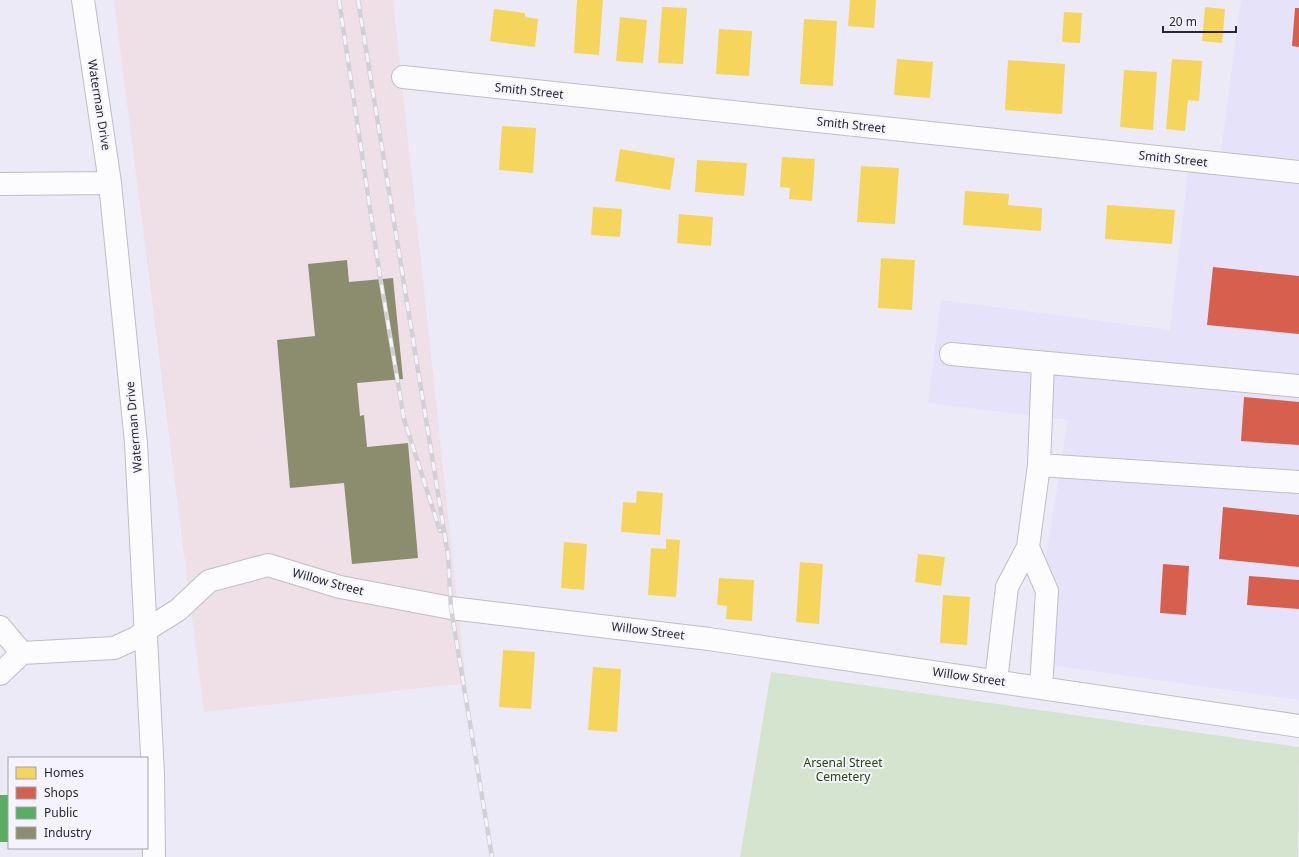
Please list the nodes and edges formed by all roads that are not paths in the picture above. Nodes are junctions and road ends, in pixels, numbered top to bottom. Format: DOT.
graph roads {
  1 [pos="83,0"];
  2 [pos="403,78"];
  3 [pos="1299,172"];
  4 [pos="110,183"];
  5 [pos="0,184"];
  6 [pos="951,354"];
  7 [pos="1043,363"];
  8 [pos="1299,386"];
  9 [pos="1039,465"];
  10 [pos="1299,482"];
  11 [pos="1028,547"];
  12 [pos="0,627"];
  13 [pos="146,630"];
  14 [pos="22,654"];
  15 [pos="0,674"];
  16 [pos="996,681"];
  17 [pos="1041,688"];
  18 [pos="1299,726"];
  19 [pos="154,857"];
  1 -- 4 [label="street, Waterman Drive"];
  2 -- 3 [label="street, Smith Street"];
  4 -- 5 [label="street"];
  4 -- 13 [label="street, Waterman Drive"];
  6 -- 7 [label="street"];
  7 -- 8 [label="street"];
  7 -- 9 [label="street"];
  9 -- 10 [label="street"];
  9 -- 11 [label="street"];
  11 -- 16 [label="street"];
  11 -- 17 [label="street"];
  12 -- 14 [label="street"];
  13 -- 14 [label="street, Willow Street"];
  13 -- 16 [label="street, Willow Street"];
  13 -- 19 [label="street, Waterman Drive"];
  14 -- 15 [label="street"];
  16 -- 17 [label="street, Willow Street"];
  17 -- 18 [label="street, Willow Street"];
}
